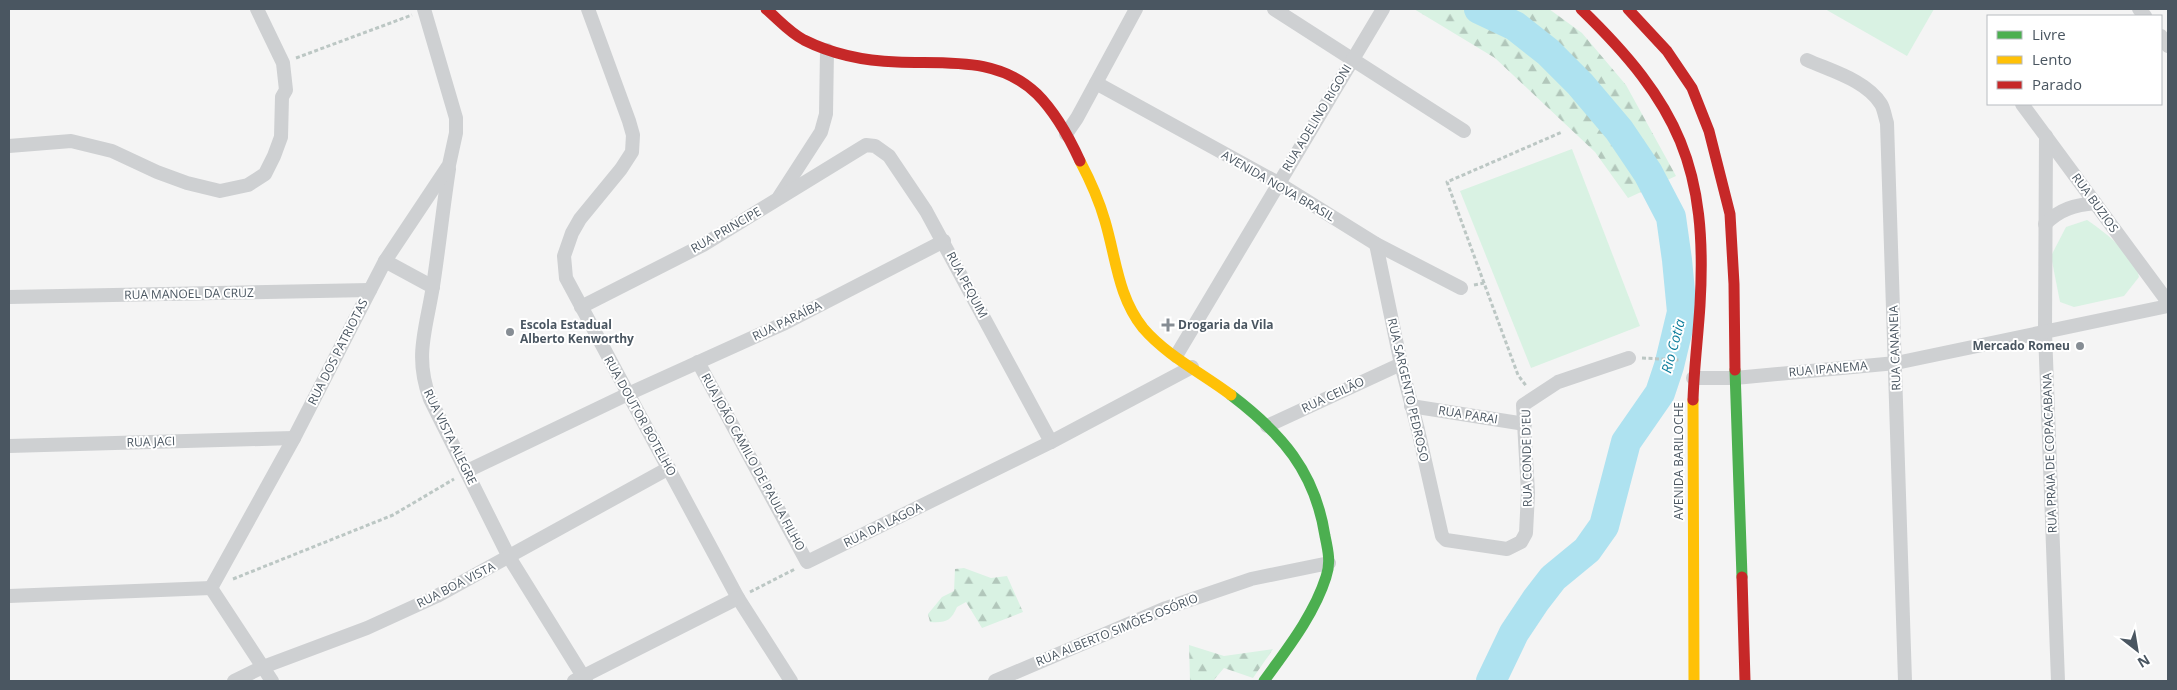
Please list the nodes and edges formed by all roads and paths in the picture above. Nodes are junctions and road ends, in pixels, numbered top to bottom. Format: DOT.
graph roads {
  1 [pos="257,9"];
  2 [pos="424,9"];
  3 [pos="588,9"];
  4 [pos="766,9"];
  5 [pos="1136,9"];
  6 [pos="1274,9"];
  7 [pos="1383,9"];
  8 [pos="1581,9"];
  9 [pos="1628,9"];
  10 [pos="827,50"];
  11 [pos="1352,58"];
  12 [pos="1807,60"];
  13 [pos="283,63"];
  14 [pos="1096,82"];
  15 [pos="2023,105"];
  16 [pos="1464,131"];
  17 [pos="1562,132"];
  18 [pos="1066,134"];
  19 [pos="2046,136"];
  20 [pos="866,145"];
  21 [pos="9,146"];
  22 [pos="449,165"];
  23 [pos="1278,183"];
  24 [pos="777,200"];
  25 [pos="2095,202"];
  26 [pos="2045,224"];
  27 [pos="944,241"];
  28 [pos="1376,244"];
  29 [pos="385,261"];
  30 [pos="1484,283"];
  31 [pos="433,287"];
  32 [pos="1461,288"];
  33 [pos="370,290"];
  34 [pos="9,298"];
  35 [pos="2168,302"];
  36 [pos="2168,306"];
  37 [pos="581,307"];
  38 [pos="2045,332"];
  39 [pos="1176,356"];
  40 [pos="1630,358"];
  41 [pos="1655,358"];
  42 [pos="1677,361"];
  43 [pos="698,362"];
  44 [pos="1896,363"];
  45 [pos="1400,364"];
  46 [pos="1192,367"];
  47 [pos="1693,378"];
  48 [pos="1735,378"];
  49 [pos="628,394"];
  50 [pos="1535,397"];
  51 [pos="1411,406"];
  52 [pos="1525,424"];
  53 [pos="1267,426"];
  54 [pos="294,438"];
  55 [pos="1051,442"];
  56 [pos="9,446"];
  57 [pos="669,468"];
  58 [pos="467,471"];
  59 [pos="1442,536"];
  60 [pos="509,557"];
  61 [pos="807,562"];
  62 [pos="1329,563"];
  63 [pos="211,588"];
  64 [pos="9,596"];
  65 [pos="738,598"];
  66 [pos="263,667"];
  67 [pos="581,680"];
  68 [pos="234,681"];
  69 [pos="272,681"];
  70 [pos="791,681"];
  71 [pos="995,681"];
  72 [pos="1264,681"];
  73 [pos="1694,681"];
  74 [pos="1745,681"];
  75 [pos="1905,681"];
  76 [pos="2058,681"];
  1 -- 13 [label="street"];
  2 -- 13 [label="path"];
  2 -- 22 [label="street, RUA DOS PATRIOTAS"];
  3 -- 37 [label="street, RUA DOUTOR BOTELHO"];
  4 -- 10 [label="main road"];
  5 -- 14 [label="street"];
  6 -- 11 [label="street"];
  7 -- 11 [label="street, RUA ADELINO RIGONI"];
  8 -- 47 [label="main road, AVENIDA BARILOCHE"];
  9 -- 48 [label="main road"];
  10 -- 18 [label="main road"];
  10 -- 24 [label="street"];
  11 -- 16 [label="street"];
  11 -- 23 [label="street, RUA ADELINO RIGONI"];
  12 -- 44 [label="street, RUA CANANEIA"];
  13 -- 21 [label="street"];
  14 -- 18 [label="street"];
  14 -- 23 [label="street, AVENIDA NOVA BRASIL"];
  15 -- 19 [label="street, RUA BUZIOS"];
  17 -- 30 [label="path"];
  18 -- 39 [label="main road"];
  19 -- 25 [label="street, RUA BUZIOS"];
  19 -- 26 [label="street, RUA PRAIA DE COPACABANA"];
  20 -- 24 [label="street, RUA PRINCIPE"];
  20 -- 27 [label="street, RUA PEQUIM"];
  22 -- 29 [label="street, RUA DOS PATRIOTAS"];
  22 -- 31 [label="street, RUA VISTA ALEGRE"];
  23 -- 28 [label="street, AVENIDA NOVA BRASIL"];
  23 -- 39 [label="street, RUA ADELINO RIGONI"];
  24 -- 37 [label="street, RUA PRINCIPE"];
  25 -- 26 [label="street"];
  25 -- 35 [label="street, RUA BUZIOS"];
  26 -- 38 [label="street, RUA PRAIA DE COPACABANA"];
  27 -- 43 [label="street, RUA PARAÍBA"];
  27 -- 55 [label="street, RUA PEQUIM"];
  28 -- 32 [label="street, AVENIDA NOVA BRASIL"];
  28 -- 45 [label="street, RUA SARGENTO PEDROSO"];
  29 -- 31 [label="street"];
  29 -- 33 [label="street, RUA DOS PATRIOTAS"];
  30 -- 32 [label="path"];
  30 -- 50 [label="path"];
  31 -- 58 [label="street, RUA VISTA ALEGRE"];
  33 -- 34 [label="street, RUA MANOEL DA CRUZ"];
  33 -- 54 [label="street, RUA DOS PATRIOTAS"];
  36 -- 38 [label="street, RUA IPANEMA"];
  37 -- 49 [label="street, RUA DOUTOR BOTELHO"];
  38 -- 44 [label="street, RUA IPANEMA"];
  38 -- 76 [label="street, RUA PRAIA DE COPACABANA"];
  39 -- 46 [label="main road"];
  40 -- 50 [label="street, RUA CONDE D'EU"];
  41 -- 42 [label="path"];
  43 -- 49 [label="street, RUA PARAÍBA"];
  43 -- 61 [label="street, RUA JOÃO CAMILO DE PAULA FILHO"];
  44 -- 48 [label="street, RUA IPANEMA"];
  44 -- 75 [label="street, RUA CANANEIA"];
  45 -- 51 [label="street, RUA SARGENTO PEDROSO"];
  45 -- 53 [label="street, RUA CEILÃO"];
  46 -- 53 [label="main road"];
  46 -- 55 [label="street, RUA DA LAGOA"];
  47 -- 48 [label="street, RUA IPANEMA"];
  47 -- 73 [label="main road, AVENIDA BARILOCHE"];
  48 -- 74 [label="main road"];
  49 -- 57 [label="street, RUA DOUTOR BOTELHO"];
  49 -- 58 [label="street, RUA PARAÍBA"];
  50 -- 52 [label="street, RUA CONDE D'EU"];
  51 -- 52 [label="street, RUA PARAI"];
  51 -- 59 [label="street, RUA SARGENTO PEDROSO"];
  52 -- 59 [label="street, RUA CONDE D'EU"];
  53 -- 62 [label="main road"];
  54 -- 56 [label="street, RUA JACI"];
  54 -- 63 [label="street, RUA DOS PATRIOTAS"];
  55 -- 61 [label="street, RUA DA LAGOA"];
  57 -- 60 [label="street, RUA BOA VISTA"];
  57 -- 65 [label="street, RUA DOUTOR BOTELHO"];
  58 -- 60 [label="street, RUA VISTA ALEGRE"];
  58 -- 63 [label="path"];
  60 -- 66 [label="street, RUA BOA VISTA"];
  60 -- 67 [label="street, RUA VISTA ALEGRE"];
  61 -- 65 [label="path"];
  62 -- 71 [label="street, RUA ALBERTO SIMÕES OSÓRIO"];
  62 -- 72 [label="main road"];
  63 -- 64 [label="street"];
  63 -- 66 [label="street"];
  65 -- 67 [label="street"];
  65 -- 70 [label="street, RUA DOUTOR BOTELHO"];
  66 -- 68 [label="street, RUA BOA VISTA"];
  66 -- 69 [label="street"];
}
